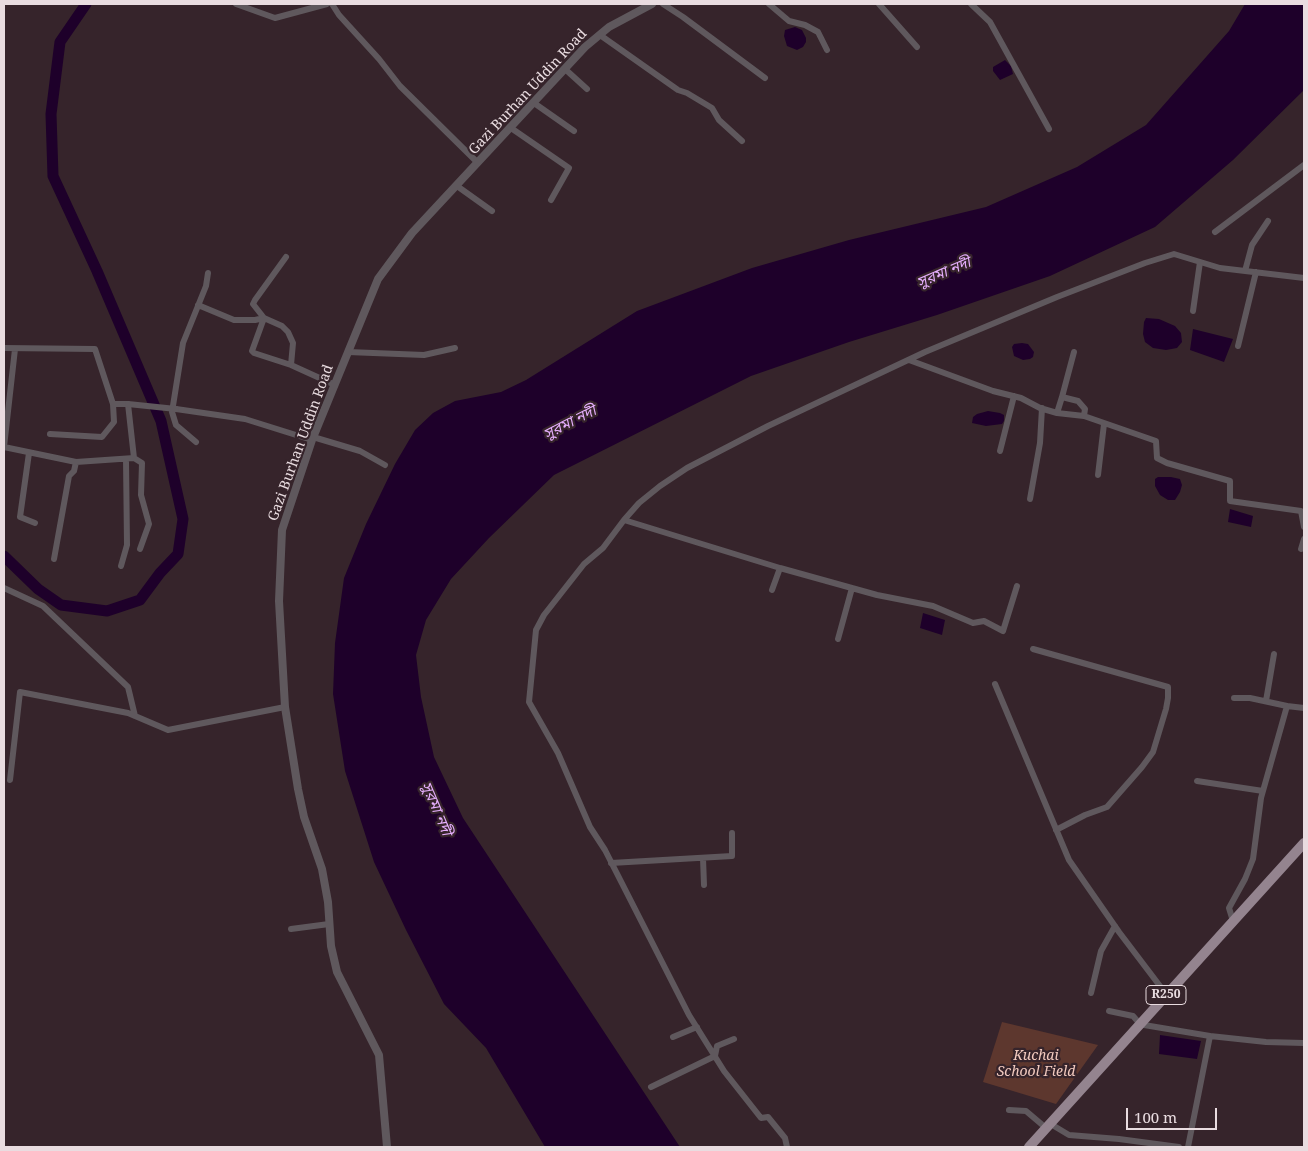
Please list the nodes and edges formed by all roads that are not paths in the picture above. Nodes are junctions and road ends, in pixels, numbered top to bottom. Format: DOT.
graph roads {
  1 [pos="236,4"];
  2 [pos="327,4"];
  3 [pos="332,4"];
  4 [pos="652,4"];
  5 [pos="663,4"];
  6 [pos="769,4"];
  7 [pos="879,4"];
  8 [pos="971,4"];
  9 [pos="600,35"];
  10 [pos="918,47"];
  11 [pos="827,50"];
  12 [pos="565,69"];
  13 [pos="765,78"];
  14 [pos="587,89"];
  15 [pos="534,103"];
  16 [pos="511,128"];
  17 [pos="1049,130"];
  18 [pos="574,131"];
  19 [pos="742,141"];
  20 [pos="478,163"];
  21 [pos="1304,165"];
  22 [pos="457,186"];
  23 [pos="551,200"];
  24 [pos="492,211"];
  25 [pos="1268,221"];
  26 [pos="1215,232"];
  27 [pos="286,257"];
  28 [pos="1200,262"];
  29 [pos="1245,271"];
  30 [pos="1256,272"];
  31 [pos="208,274"];
  32 [pos="1304,278"];
  33 [pos="198,305"];
  34 [pos="1193,311"];
  35 [pos="264,318"];
  36 [pos="1238,346"];
  37 [pos="4,348"];
  38 [pos="455,348"];
  39 [pos="15,349"];
  40 [pos="348,352"];
  41 [pos="1074,352"];
  42 [pos="909,360"];
  43 [pos="291,365"];
  44 [pos="335,385"];
  45 [pos="1014,396"];
  46 [pos="1062,397"];
  47 [pos="113,404"];
  48 [pos="128,404"];
  49 [pos="1042,408"];
  50 [pos="1057,412"];
  51 [pos="1084,416"];
  52 [pos="1104,424"];
  53 [pos="50,434"];
  54 [pos="313,439"];
  55 [pos="196,442"];
  56 [pos="4,447"];
  57 [pos="1000,451"];
  58 [pos="29,453"];
  59 [pos="134,458"];
  60 [pos="126,459"];
  61 [pos="76,462"];
  62 [pos="385,465"];
  63 [pos="1098,475"];
  64 [pos="1030,499"];
  65 [pos="624,520"];
  66 [pos="36,523"];
  67 [pos="1304,524"];
  68 [pos="1304,539"];
  69 [pos="140,549"];
  70 [pos="1300,549"];
  71 [pos="54,559"];
  72 [pos="121,566"];
  73 [pos="780,568"];
  74 [pos="1017,586"];
  75 [pos="4,588"];
  76 [pos="852,588"];
  77 [pos="772,590"];
  78 [pos="838,639"];
  79 [pos="1033,649"];
  80 [pos="1274,654"];
  81 [pos="995,684"];
  82 [pos="1234,698"];
  83 [pos="1266,701"];
  84 [pos="1287,706"];
  85 [pos="285,707"];
  86 [pos="1304,708"];
  87 [pos="135,716"];
  88 [pos="10,780"];
  89 [pos="1197,782"];
  90 [pos="1263,791"];
  91 [pos="1056,830"];
  92 [pos="732,833"];
  93 [pos="1304,843"];
  94 [pos="1304,849"];
  95 [pos="703,858"];
  96 [pos="611,863"];
  97 [pos="704,885"];
  98 [pos="1233,921"];
  99 [pos="329,924"];
  100 [pos="1115,926"];
  101 [pos="291,929"];
  102 [pos="1091,993"];
  103 [pos="1166,994"];
  104 [pos="1109,1011"];
  105 [pos="1142,1024"];
  106 [pos="697,1027"];
  107 [pos="1210,1036"];
  108 [pos="673,1037"];
  109 [pos="734,1039"];
  110 [pos="1304,1043"];
  111 [pos="715,1056"];
  112 [pos="651,1087"];
  113 [pos="1009,1110"];
  114 [pos="1050,1127"];
  115 [pos="387,1147"];
  116 [pos="787,1147"];
  117 [pos="1029,1147"];
  118 [pos="1035,1147"];
  119 [pos="1179,1147"];
  120 [pos="1188,1147"];
  1 -- 2 [label="street"];
  3 -- 20 [label="street"];
  4 -- 9 [label="street, Gazi Burhan Uddin Road"];
  5 -- 13 [label="street"];
  6 -- 11 [label="street"];
  7 -- 10 [label="street"];
  8 -- 17 [label="street"];
  9 -- 12 [label="street, Gazi Burhan Uddin Road"];
  9 -- 19 [label="street"];
  12 -- 14 [label="street"];
  12 -- 15 [label="street, Gazi Burhan Uddin Road"];
  15 -- 16 [label="street, Gazi Burhan Uddin Road"];
  15 -- 18 [label="street"];
  16 -- 20 [label="street, Gazi Burhan Uddin Road"];
  16 -- 23 [label="street"];
  20 -- 22 [label="street, Gazi Burhan Uddin Road"];
  21 -- 26 [label="street"];
  22 -- 24 [label="street"];
  22 -- 40 [label="street, Gazi Burhan Uddin Road"];
  25 -- 29 [label="street"];
  27 -- 35 [label="street"];
  28 -- 29 [label="street"];
  28 -- 34 [label="street"];
  28 -- 42 [label="street"];
  29 -- 30 [label="street"];
  30 -- 32 [label="street"];
  30 -- 36 [label="street"];
  31 -- 33 [label="street"];
  33 -- 35 [label="street"];
  33 -- 55 [label="street"];
  35 -- 43 [label="street"];
  35 -- 43 [label="street"];
  37 -- 39 [label="street"];
  38 -- 40 [label="street"];
  39 -- 47 [label="street"];
  39 -- 56 [label="street"];
  40 -- 44 [label="street, Gazi Burhan Uddin Road"];
  41 -- 46 [label="street"];
  42 -- 45 [label="street"];
  42 -- 65 [label="street"];
  43 -- 44 [label="street"];
  44 -- 54 [label="street, Gazi Burhan Uddin Road"];
  45 -- 49 [label="street"];
  45 -- 57 [label="street"];
  46 -- 50 [label="street"];
  46 -- 51 [label="street"];
  47 -- 48 [label="street"];
  47 -- 53 [label="street"];
  48 -- 54 [label="street, bridge"];
  48 -- 59 [label="street"];
  49 -- 50 [label="street"];
  49 -- 64 [label="street"];
  50 -- 51 [label="street"];
  51 -- 52 [label="street"];
  52 -- 63 [label="street"];
  52 -- 67 [label="street"];
  54 -- 62 [label="street"];
  54 -- 85 [label="street, Gazi Burhan Uddin Road"];
  56 -- 58 [label="street"];
  58 -- 61 [label="street"];
  58 -- 66 [label="street"];
  59 -- 60 [label="street"];
  59 -- 69 [label="street"];
  60 -- 61 [label="street"];
  60 -- 72 [label="street"];
  61 -- 71 [label="street"];
  65 -- 73 [label="street"];
  65 -- 96 [label="street"];
  68 -- 70 [label="street"];
  73 -- 76 [label="street"];
  73 -- 77 [label="street"];
  74 -- 76 [label="street"];
  75 -- 87 [label="street"];
  76 -- 78 [label="street"];
  79 -- 91 [label="street"];
  80 -- 83 [label="street"];
  81 -- 91 [label="street"];
  82 -- 83 [label="street"];
  83 -- 84 [label="street"];
  84 -- 86 [label="street"];
  84 -- 90 [label="street"];
  85 -- 87 [label="street"];
  85 -- 99 [label="street, Gazi Burhan Uddin Road"];
  87 -- 88 [label="street"];
  89 -- 90 [label="street"];
  90 -- 98 [label="street"];
  91 -- 100 [label="street"];
  92 -- 95 [label="street"];
  93 -- 98 [label="main road, R250"];
  94 -- 105 [label="main road, R250"];
  95 -- 96 [label="street"];
  95 -- 97 [label="street"];
  96 -- 106 [label="street"];
  98 -- 103 [label="main road, R250"];
  99 -- 101 [label="street"];
  99 -- 115 [label="street, Gazi Burhan Uddin Road"];
  100 -- 102 [label="street"];
  100 -- 103 [label="street"];
  103 -- 105 [label="main road, R250"];
  104 -- 105 [label="street"];
  105 -- 107 [label="street"];
  105 -- 114 [label="main road, R250"];
  106 -- 108 [label="street"];
  106 -- 111 [label="street"];
  107 -- 110 [label="street"];
  107 -- 120 [label="street"];
  109 -- 111 [label="street"];
  111 -- 112 [label="street"];
  111 -- 116 [label="street"];
  113 -- 114 [label="street"];
  114 -- 117 [label="main road, R250"];
  114 -- 118 [label="main road, R250"];
  114 -- 119 [label="street"];
}
